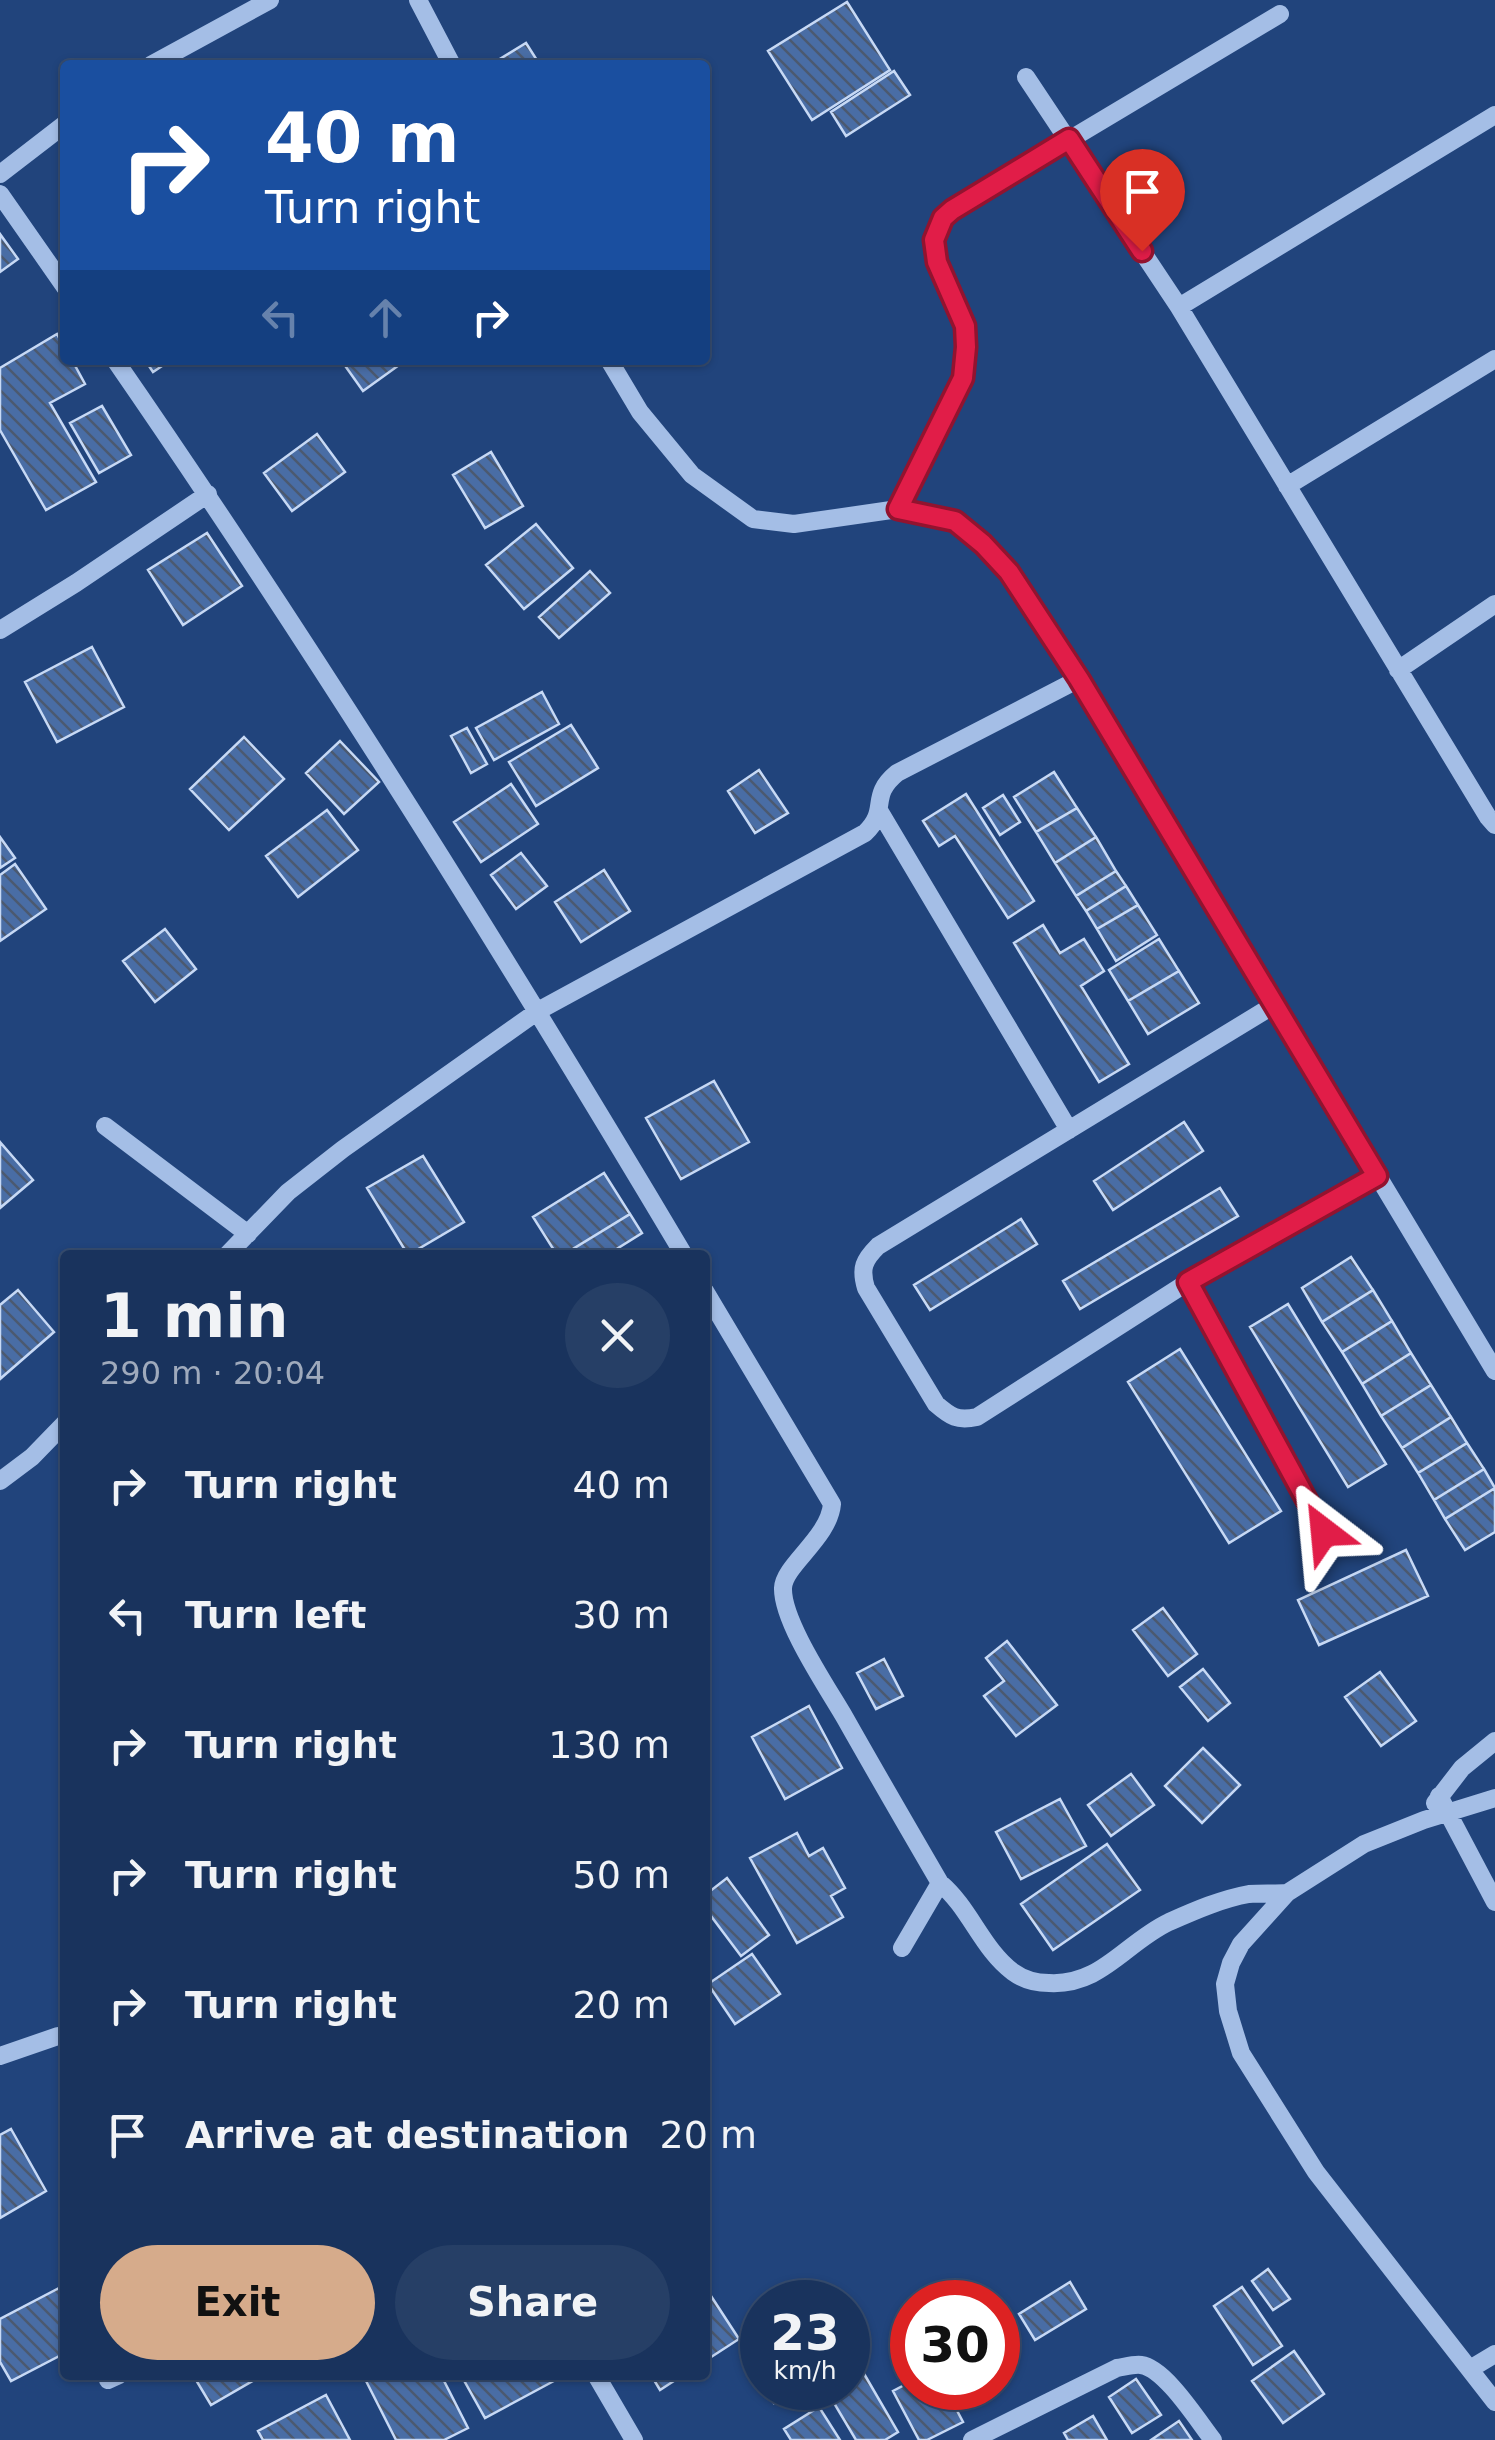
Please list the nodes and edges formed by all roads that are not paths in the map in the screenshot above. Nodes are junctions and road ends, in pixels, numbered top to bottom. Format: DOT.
graph roads {
  1 [pos="270,0"];
  2 [pos="418,0"];
  3 [pos="1280,14"];
  4 [pos="161,60"];
  5 [pos="449,60"];
  6 [pos="1026,76"];
  7 [pos="1495,115"];
  8 [pos="60,128"];
  9 [pos="1069,139"];
  10 [pos="0,174"];
  11 [pos="0,194"];
  12 [pos="60,281"];
  13 [pos="1178,307"];
  14 [pos="1495,359"];
  15 [pos="118,365"];
  16 [pos="611,365"];
  17 [pos="1287,486"];
  18 [pos="208,494"];
  19 [pos="898,509"];
  20 [pos="1495,604"];
  21 [pos="0,630"];
  22 [pos="1398,670"];
  23 [pos="1079,679"];
  24 [pos="880,812"];
  25 [pos="1495,825"];
  26 [pos="1274,1004"];
  27 [pos="538,1011"];
  28 [pos="105,1126"];
  29 [pos="1070,1130"];
  30 [pos="1377,1176"];
  31 [pos="248,1234"];
  32 [pos="232,1250"];
  33 [pos="681,1250"];
  34 [pos="1188,1282"];
  35 [pos="710,1299"];
  36 [pos="1495,1372"];
  37 [pos="60,1427"];
  38 [pos="0,1481"];
  39 [pos="1324,1532"];
  40 [pos="1495,1741"];
  41 [pos="1440,1796"];
  42 [pos="1495,1798"];
  43 [pos="1450,1813"];
  44 [pos="1424,1820"];
  45 [pos="940,1884"];
  46 [pos="1287,1894"];
  47 [pos="1495,1902"];
  48 [pos="902,1948"];
  49 [pos="58,2036"];
  50 [pos="0,2056"];
  51 [pos="1495,2354"];
  52 [pos="1470,2369"];
  53 [pos="599,2380"];
  54 [pos="1495,2402"];
  55 [pos="634,2440"];
  56 [pos="972,2440"];
  57 [pos="1213,2440"];
  1 -- 4 [label="street"];
  2 -- 5 [label="street"];
  3 -- 9 [label="street"];
  6 -- 9 [label="street"];
  7 -- 13 [label="street"];
  8 -- 10 [label="street"];
  9 -- 13 [label="street"];
  9 -- 19 [label="street"];
  11 -- 12 [label="street"];
  13 -- 17 [label="street"];
  14 -- 17 [label="street"];
  15 -- 18 [label="street"];
  16 -- 19 [label="street"];
  17 -- 22 [label="street"];
  18 -- 21 [label="street"];
  18 -- 27 [label="street"];
  19 -- 23 [label="street"];
  20 -- 22 [label="street"];
  22 -- 25 [label="street"];
  23 -- 24 [label="street"];
  23 -- 26 [label="street"];
  24 -- 27 [label="street"];
  24 -- 29 [label="street"];
  26 -- 29 [label="street"];
  26 -- 30 [label="street"];
  27 -- 31 [label="street"];
  27 -- 33 [label="street"];
  28 -- 31 [label="street"];
  29 -- 34 [label="street"];
  30 -- 34 [label="street"];
  30 -- 36 [label="street"];
  31 -- 32 [label="street"];
  34 -- 39 [label="street"];
  35 -- 45 [label="street"];
  37 -- 38 [label="street"];
  40 -- 41 [label="street"];
  41 -- 43 [label="street"];
  41 -- 44 [label="street"];
  42 -- 43 [label="street"];
  43 -- 44 [label="street"];
  43 -- 47 [label="street"];
  44 -- 46 [label="street"];
  45 -- 46 [label="street"];
  45 -- 48 [label="street"];
  46 -- 52 [label="street"];
  49 -- 50 [label="street"];
  51 -- 52 [label="street"];
  52 -- 54 [label="street"];
  53 -- 55 [label="street"];
  56 -- 57 [label="street"];
}
